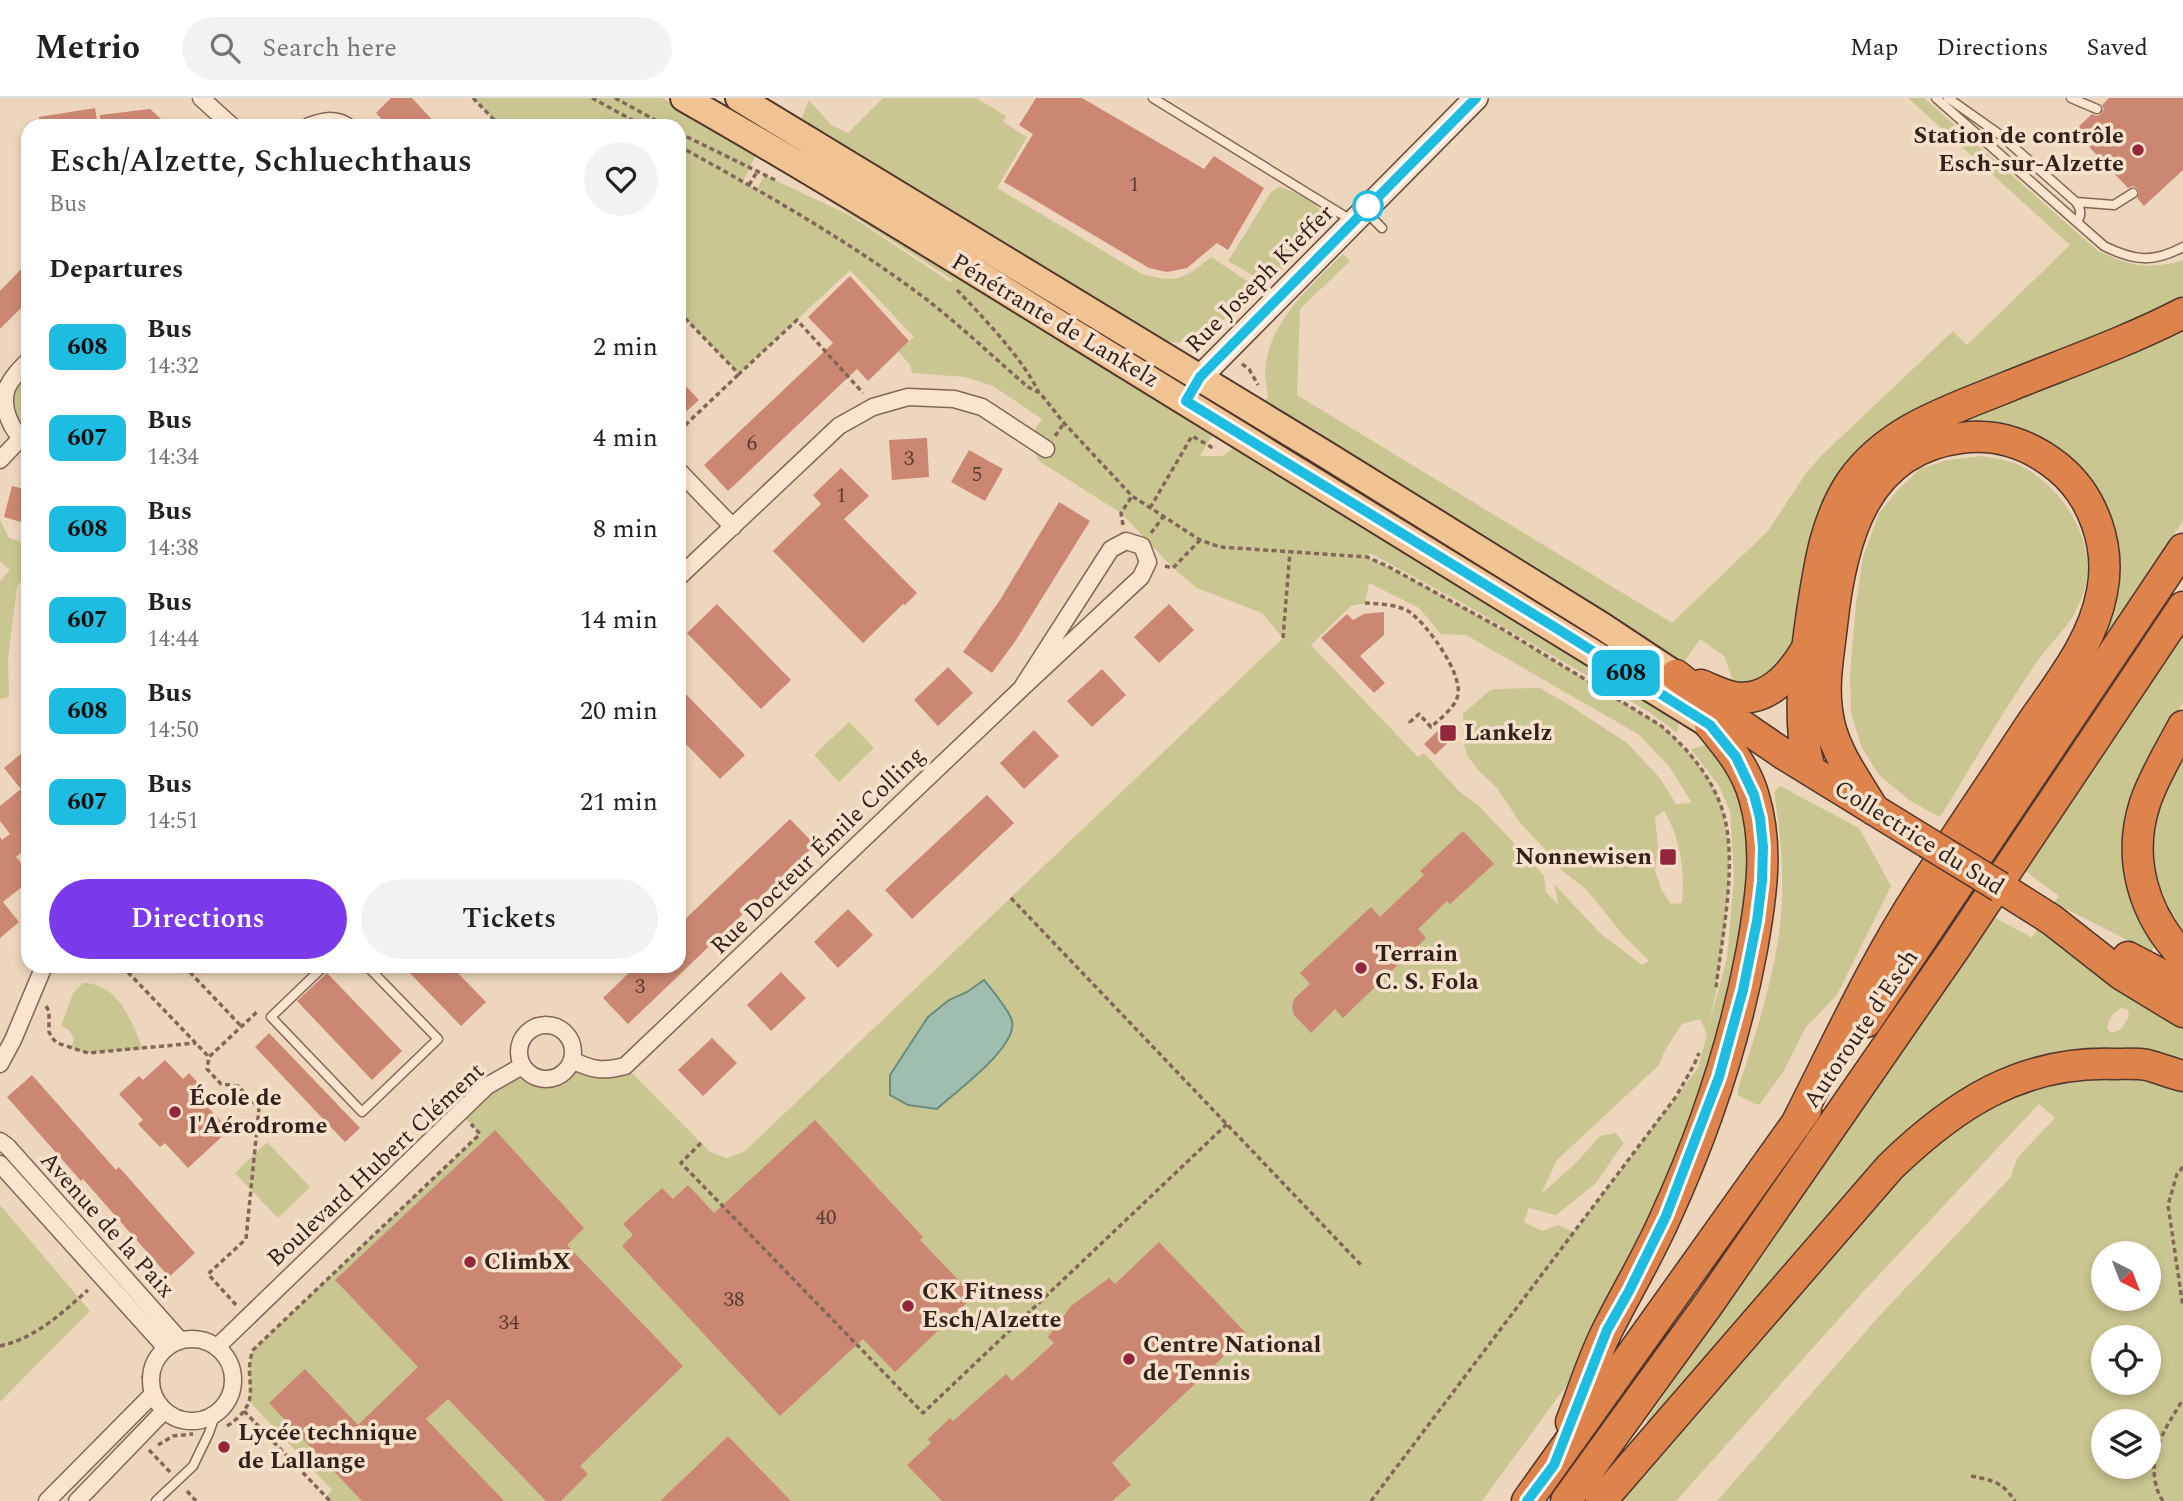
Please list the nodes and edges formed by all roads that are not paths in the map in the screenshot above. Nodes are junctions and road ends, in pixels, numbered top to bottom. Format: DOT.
graph roads {
  1 [pos="201,98"];
  2 [pos="684,98"];
  3 [pos="1153,98"];
  4 [pos="1476,98"];
  5 [pos="1936,98"];
  6 [pos="1948,98"];
  7 [pos="2071,98"];
  8 [pos="721,102"];
  9 [pos="2096,109"];
  10 [pos="224,119"];
  11 [pos="2133,193"];
  12 [pos="2076,202"];
  13 [pos="1359,216"];
  14 [pos="2077,222"];
  15 [pos="1382,228"];
  16 [pos="2183,247"];
  17 [pos="2183,313"];
  18 [pos="21,368"];
  19 [pos="1193,389"];
  20 [pos="3,390"];
  21 [pos="21,438"];
  22 [pos="21,443"];
  23 [pos="1046,449"];
  24 [pos="0,460"];
  25 [pos="686,478"];
  26 [pos="733,527"];
  27 [pos="2183,549"];
  28 [pos="686,571"];
  29 [pos="2183,607"];
  30 [pos="1807,648"];
  31 [pos="1676,675"];
  32 [pos="1021,689"];
  33 [pos="1710,725"];
  34 [pos="2183,726"];
  35 [pos="1798,763"];
  36 [pos="1874,810"];
  37 [pos="2045,916"];
  38 [pos="2183,956"];
  39 [pos="41,973"];
  40 [pos="317,973"];
  41 [pos="375,973"];
  42 [pos="2183,986"];
  43 [pos="2183,1012"];
  44 [pos="572,1060"];
  45 [pos="0,1064"];
  46 [pos="522,1066"];
  47 [pos="2183,1076"];
  48 [pos="1795,1126"];
  49 [pos="0,1141"];
  50 [pos="0,1164"];
  51 [pos="173,1344"];
  52 [pos="217,1347"];
  53 [pos="153,1394"];
  54 [pos="164,1410"];
  55 [pos="216,1413"];
  56 [pos="1554,1465"];
  57 [pos="159,1500"];
  58 [pos="47,1501"];
  59 [pos="77,1501"];
  60 [pos="1527,1501"];
  61 [pos="1566,1501"];
  62 [pos="1601,1501"];
  1 -- 10 [label="street"];
  2 -- 8 [label="main road, Pénétrante de Lankelz"];
  3 -- 13 [label="lane"];
  4 -- 13 [label="main road, Rue Joseph Kieffer"];
  5 -- 14 [label="lane"];
  6 -- 12 [label="lane"];
  7 -- 9 [label="lane"];
  8 -- 19 [label="main road, Pénétrante de Lankelz"];
  8 -- 19 [label="main road, Pénétrante de Lankelz"];
  11 -- 12 [label="lane"];
  12 -- 14 [label="lane"];
  13 -- 15 [label="lane"];
  13 -- 19 [label="main road, Rue Joseph Kieffer"];
  14 -- 16 [label="lane"];
  17 -- 30 [label="highway"];
  18 -- 20 [label="street"];
  19 -- 31 [label="main road, Pénétrante de Lankelz"];
  19 -- 33 [label="main road, Pénétrante de Lankelz"];
  20 -- 21 [label="street"];
  22 -- 24 [label="street"];
  23 -- 26 [label="street"];
  25 -- 26 [label="street"];
  26 -- 28 [label="street"];
  27 -- 48 [label="highway, Autoroute d'Esch"];
  29 -- 61 [label="highway, Autoroute d'Esch"];
  30 -- 31 [label="highway"];
  30 -- 35 [label="highway"];
  31 -- 35 [label="highway, Collectrice du Sud"];
  32 -- 32 [label="street, Rue Docteur Émile Colling"];
  32 -- 44 [label="street, Rue Docteur Émile Colling"];
  33 -- 35 [label="highway, Collectrice du Sud"];
  33 -- 56 [label="highway"];
  34 -- 38 [label="highway"];
  35 -- 36 [label="highway, Collectrice du Sud"];
  36 -- 37 [label="highway, Collectrice du Sud, bridge"];
  36 -- 48 [label="highway"];
  37 -- 42 [label="highway, Collectrice du Sud"];
  37 -- 43 [label="highway, Collectrice du Sud"];
  39 -- 45 [label="street"];
  40 -- 41 [label="lane"];
  44 -- 46 [label="street"];
  44 -- 46 [label="street, Boulevard Hubert Clément"];
  46 -- 52 [label="street, Boulevard Hubert Clément"];
  47 -- 62 [label="highway"];
  48 -- 56 [label="highway, Autoroute d'Esch"];
  49 -- 51 [label="street, Avenue de la Paix"];
  50 -- 51 [label="street, Avenue de la Paix"];
  51 -- 52 [label="street"];
  51 -- 53 [label="street"];
  52 -- 55 [label="street"];
  53 -- 54 [label="street"];
  53 -- 58 [label="street"];
  54 -- 55 [label="street"];
  54 -- 59 [label="street"];
  55 -- 57 [label="lane"];
  56 -- 60 [label="highway, Autoroute d'Esch"];
}
